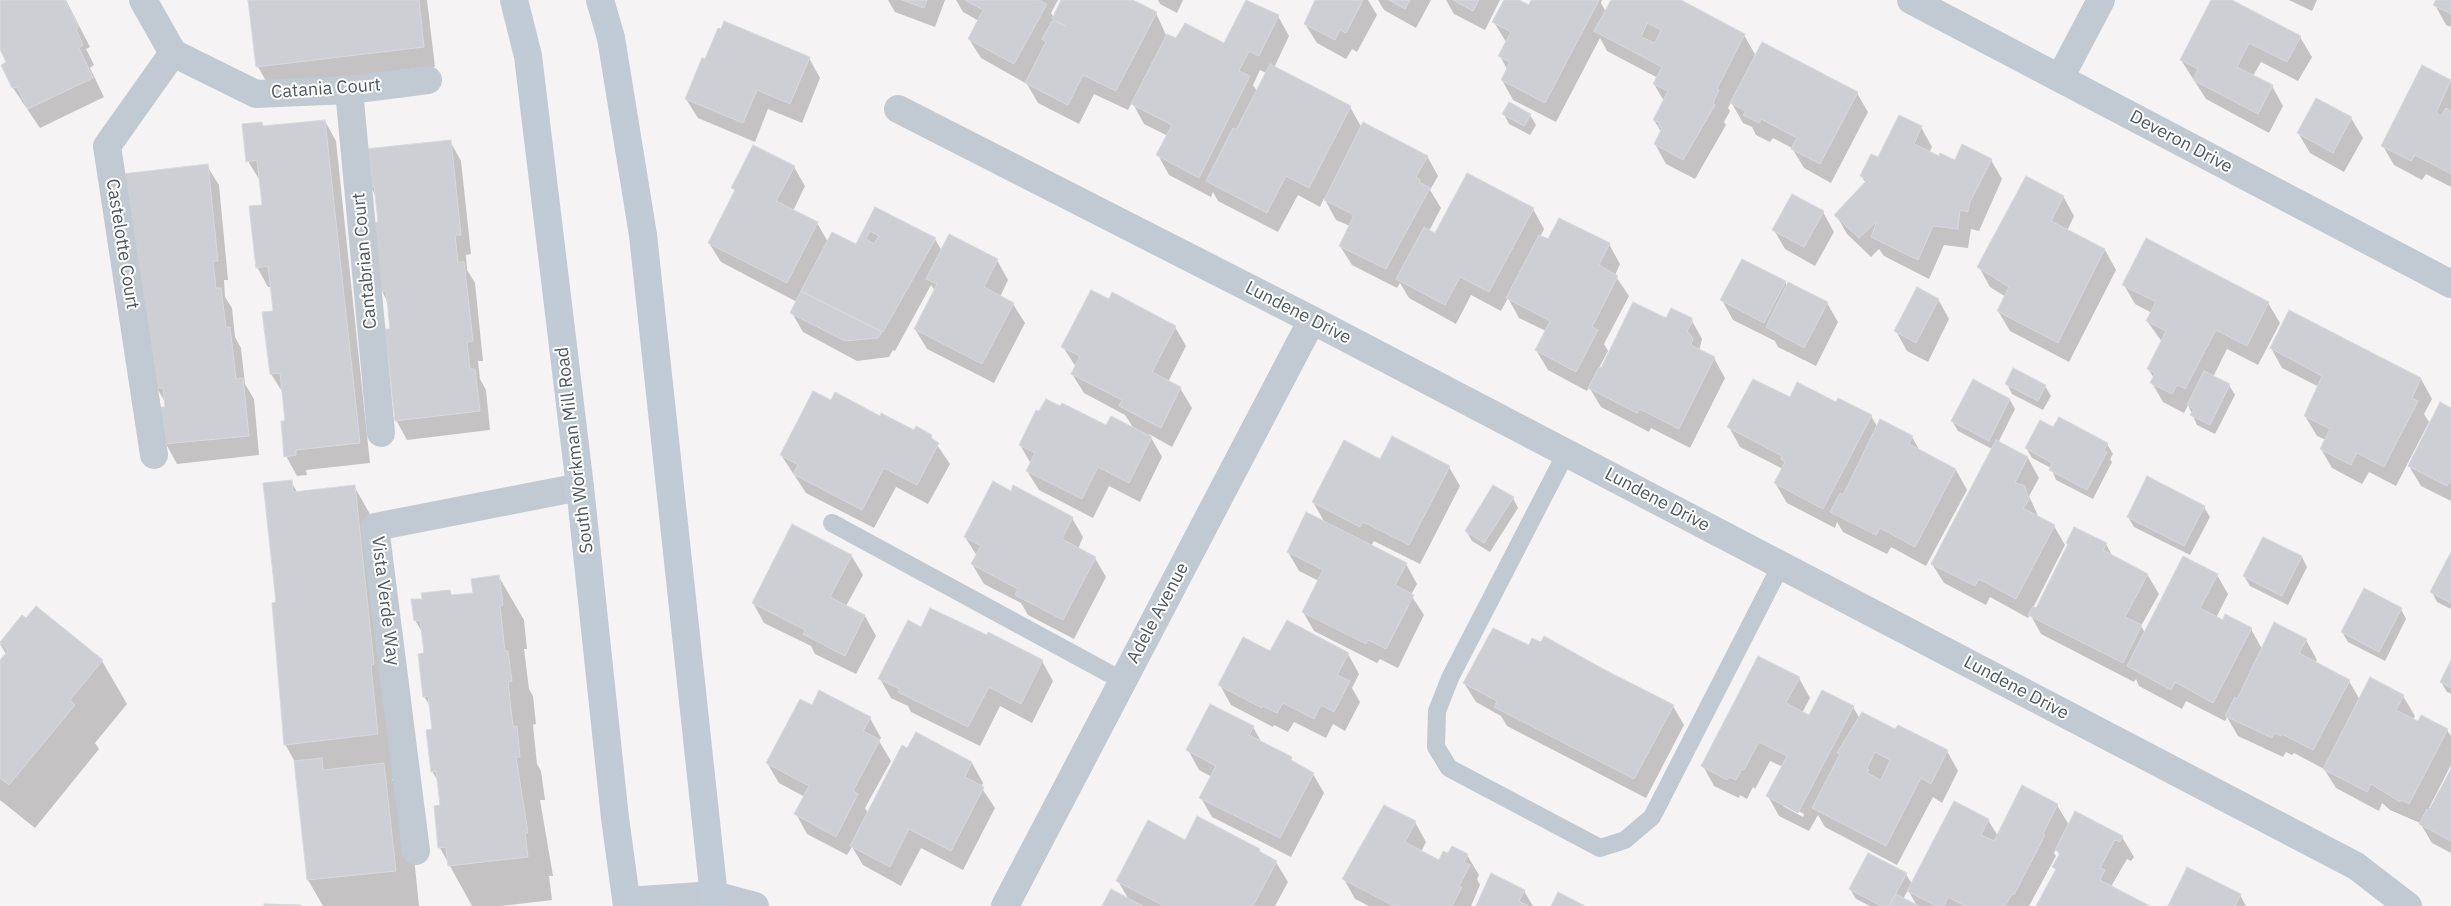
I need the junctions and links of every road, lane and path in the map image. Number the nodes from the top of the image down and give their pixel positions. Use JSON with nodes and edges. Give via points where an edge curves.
{"nodes":[{"id":1,"x":143,"y":0,"type":"edge"},
{"id":2,"x":514,"y":0,"type":"edge"},
{"id":3,"x":600,"y":0,"type":"edge"},
{"id":4,"x":1911,"y":0,"type":"edge"},
{"id":5,"x":2101,"y":0,"type":"edge"},
{"id":6,"x":173,"y":53,"type":"junction"},
{"id":7,"x":2060,"y":78,"type":"junction"},
{"id":8,"x":428,"y":80,"type":"dead end"},
{"id":9,"x":349,"y":90,"type":"junction"},
{"id":10,"x":898,"y":109,"type":"dead end"},
{"id":11,"x":2451,"y":284,"type":"edge"},
{"id":12,"x":1312,"y":320,"type":"junction"},
{"id":13,"x":381,"y":433,"type":"dead end"},
{"id":14,"x":1566,"y":453,"type":"junction"},
{"id":15,"x":154,"y":455,"type":"dead end"},
{"id":16,"x":580,"y":487,"type":"junction"},
{"id":17,"x":832,"y":522,"type":"dead end"},
{"id":18,"x":1782,"y":565,"type":"junction"},
{"id":19,"x":1123,"y":681,"type":"junction"},
{"id":20,"x":416,"y":851,"type":"dead end"},
{"id":21,"x":715,"y":901,"type":"edge"},
{"id":22,"x":627,"y":904,"type":"edge"},
{"id":23,"x":755,"y":906,"type":"edge"},
{"id":24,"x":1005,"y":906,"type":"edge"},
{"id":25,"x":2408,"y":906,"type":"edge"}],
"edges":[{"from":1,"to":6,"type":"street"},
{"from":2,"to":16,"type":"main road","name":"South Workman Mill Road","via":[[528,56]]},
{"from":3,"to":21,"type":"main road","via":[[611,38],[643,235]]},
{"from":4,"to":7,"type":"street","name":"Deveron Drive"},
{"from":5,"to":7,"type":"street"},
{"from":6,"to":9,"type":"street","name":"Catania Court","via":[[256,94]]},
{"from":6,"to":15,"type":"street","name":"Castelotte Court","via":[[107,146]]},
{"from":7,"to":11,"type":"street","name":"Deveron Drive"},
{"from":8,"to":9,"type":"street","name":"Catania Court"},
{"from":9,"to":13,"type":"street","name":"Cantabrian Court"},
{"from":10,"to":12,"type":"street","name":"Lundene Drive"},
{"from":12,"to":14,"type":"street","name":"Lundene Drive"},
{"from":12,"to":19,"type":"street","name":"Adele Avenue"},
{"from":14,"to":18,"type":"street","name":"Lundene Drive"},
{"from":14,"to":18,"type":"lane","via":[[1450,678],[1437,711],[1436,747],[1449,768],[1600,848],[1625,840],[1652,817]]},
{"from":16,"to":20,"type":"street","name":"Vista Verde Way","via":[[376,527]]},
{"from":16,"to":22,"type":"main road","name":"South Workman Mill Road"},
{"from":17,"to":19,"type":"lane"},
{"from":18,"to":25,"type":"street","name":"Lundene Drive","via":[[2356,866]]},
{"from":19,"to":24,"type":"street","name":"Adele Avenue"},
{"from":21,"to":22,"type":"street"},
{"from":21,"to":23,"type":"street"}]}
